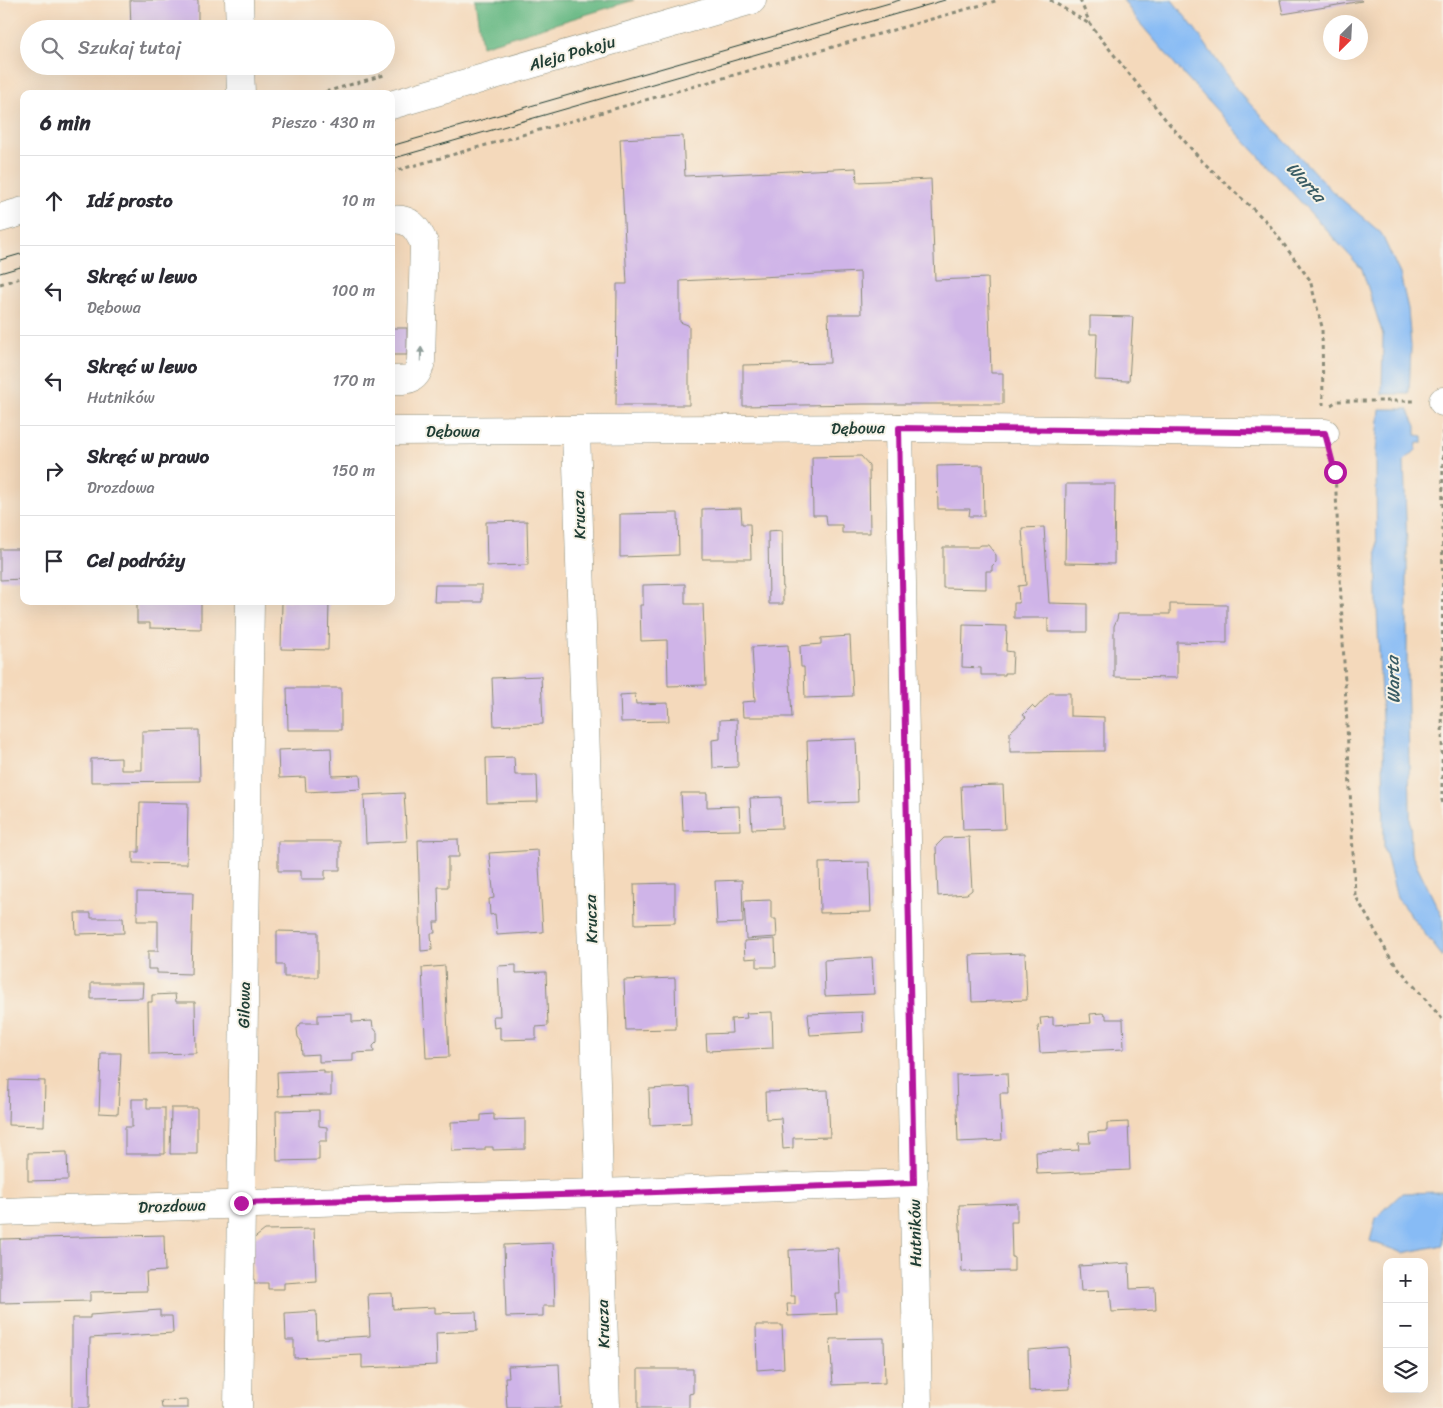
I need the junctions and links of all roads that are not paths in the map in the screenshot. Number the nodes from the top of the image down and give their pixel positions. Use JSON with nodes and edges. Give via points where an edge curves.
{"nodes":[{"id":1,"x":239,"y":0,"type":"edge"},
{"id":2,"x":752,"y":0,"type":"edge"},
{"id":3,"x":240,"y":20,"type":"edge"},
{"id":4,"x":240,"y":75,"type":"edge"},
{"id":5,"x":241,"y":90,"type":"edge"},
{"id":6,"x":395,"y":104,"type":"edge"},
{"id":7,"x":20,"y":212,"type":"edge"},
{"id":8,"x":0,"y":218,"type":"edge"},
{"id":9,"x":395,"y":219,"type":"edge"},
{"id":10,"x":395,"y":380,"type":"edge"},
{"id":11,"x":899,"y":428,"type":"junction"},
{"id":12,"x":395,"y":431,"type":"edge"},
{"id":13,"x":576,"y":431,"type":"junction"},
{"id":14,"x":1325,"y":433,"type":"road end"},
{"id":15,"x":250,"y":605,"type":"edge"},
{"id":16,"x":914,"y":1183,"type":"junction"},
{"id":17,"x":599,"y":1194,"type":"junction"},
{"id":18,"x":241,"y":1203,"type":"junction"},
{"id":19,"x":0,"y":1212,"type":"edge"},
{"id":20,"x":238,"y":1408,"type":"edge"},
{"id":21,"x":606,"y":1408,"type":"edge"},
{"id":22,"x":918,"y":1408,"type":"edge"}],
"edges":[{"from":1,"to":3,"type":"street"},
{"from":2,"to":6,"type":"street","name":"Aleja Pokoju"},
{"from":4,"to":5,"type":"street"},
{"from":7,"to":8,"type":"street"},
{"from":10,"to":9,"type":"street","one_way":true,"via":[[408,380],[415,376],[421,361],[424,242],[411,223]]},
{"from":11,"to":13,"type":"street","name":"Dębowa"},
{"from":11,"to":14,"type":"street","name":"Dębowa"},
{"from":11,"to":16,"type":"street","name":"Hutników"},
{"from":12,"to":13,"type":"street","name":"Dębowa"},
{"from":13,"to":17,"type":"street","name":"Krucza"},
{"from":15,"to":18,"type":"street","name":"Gilowa"},
{"from":16,"to":17,"type":"street","name":"Drozdowa"},
{"from":16,"to":22,"type":"street","name":"Hutników"},
{"from":17,"to":18,"type":"street","name":"Drozdowa"},
{"from":17,"to":21,"type":"street","name":"Krucza"},
{"from":18,"to":19,"type":"street","name":"Drozdowa"},
{"from":18,"to":20,"type":"street","name":"Gilowa"}]}
